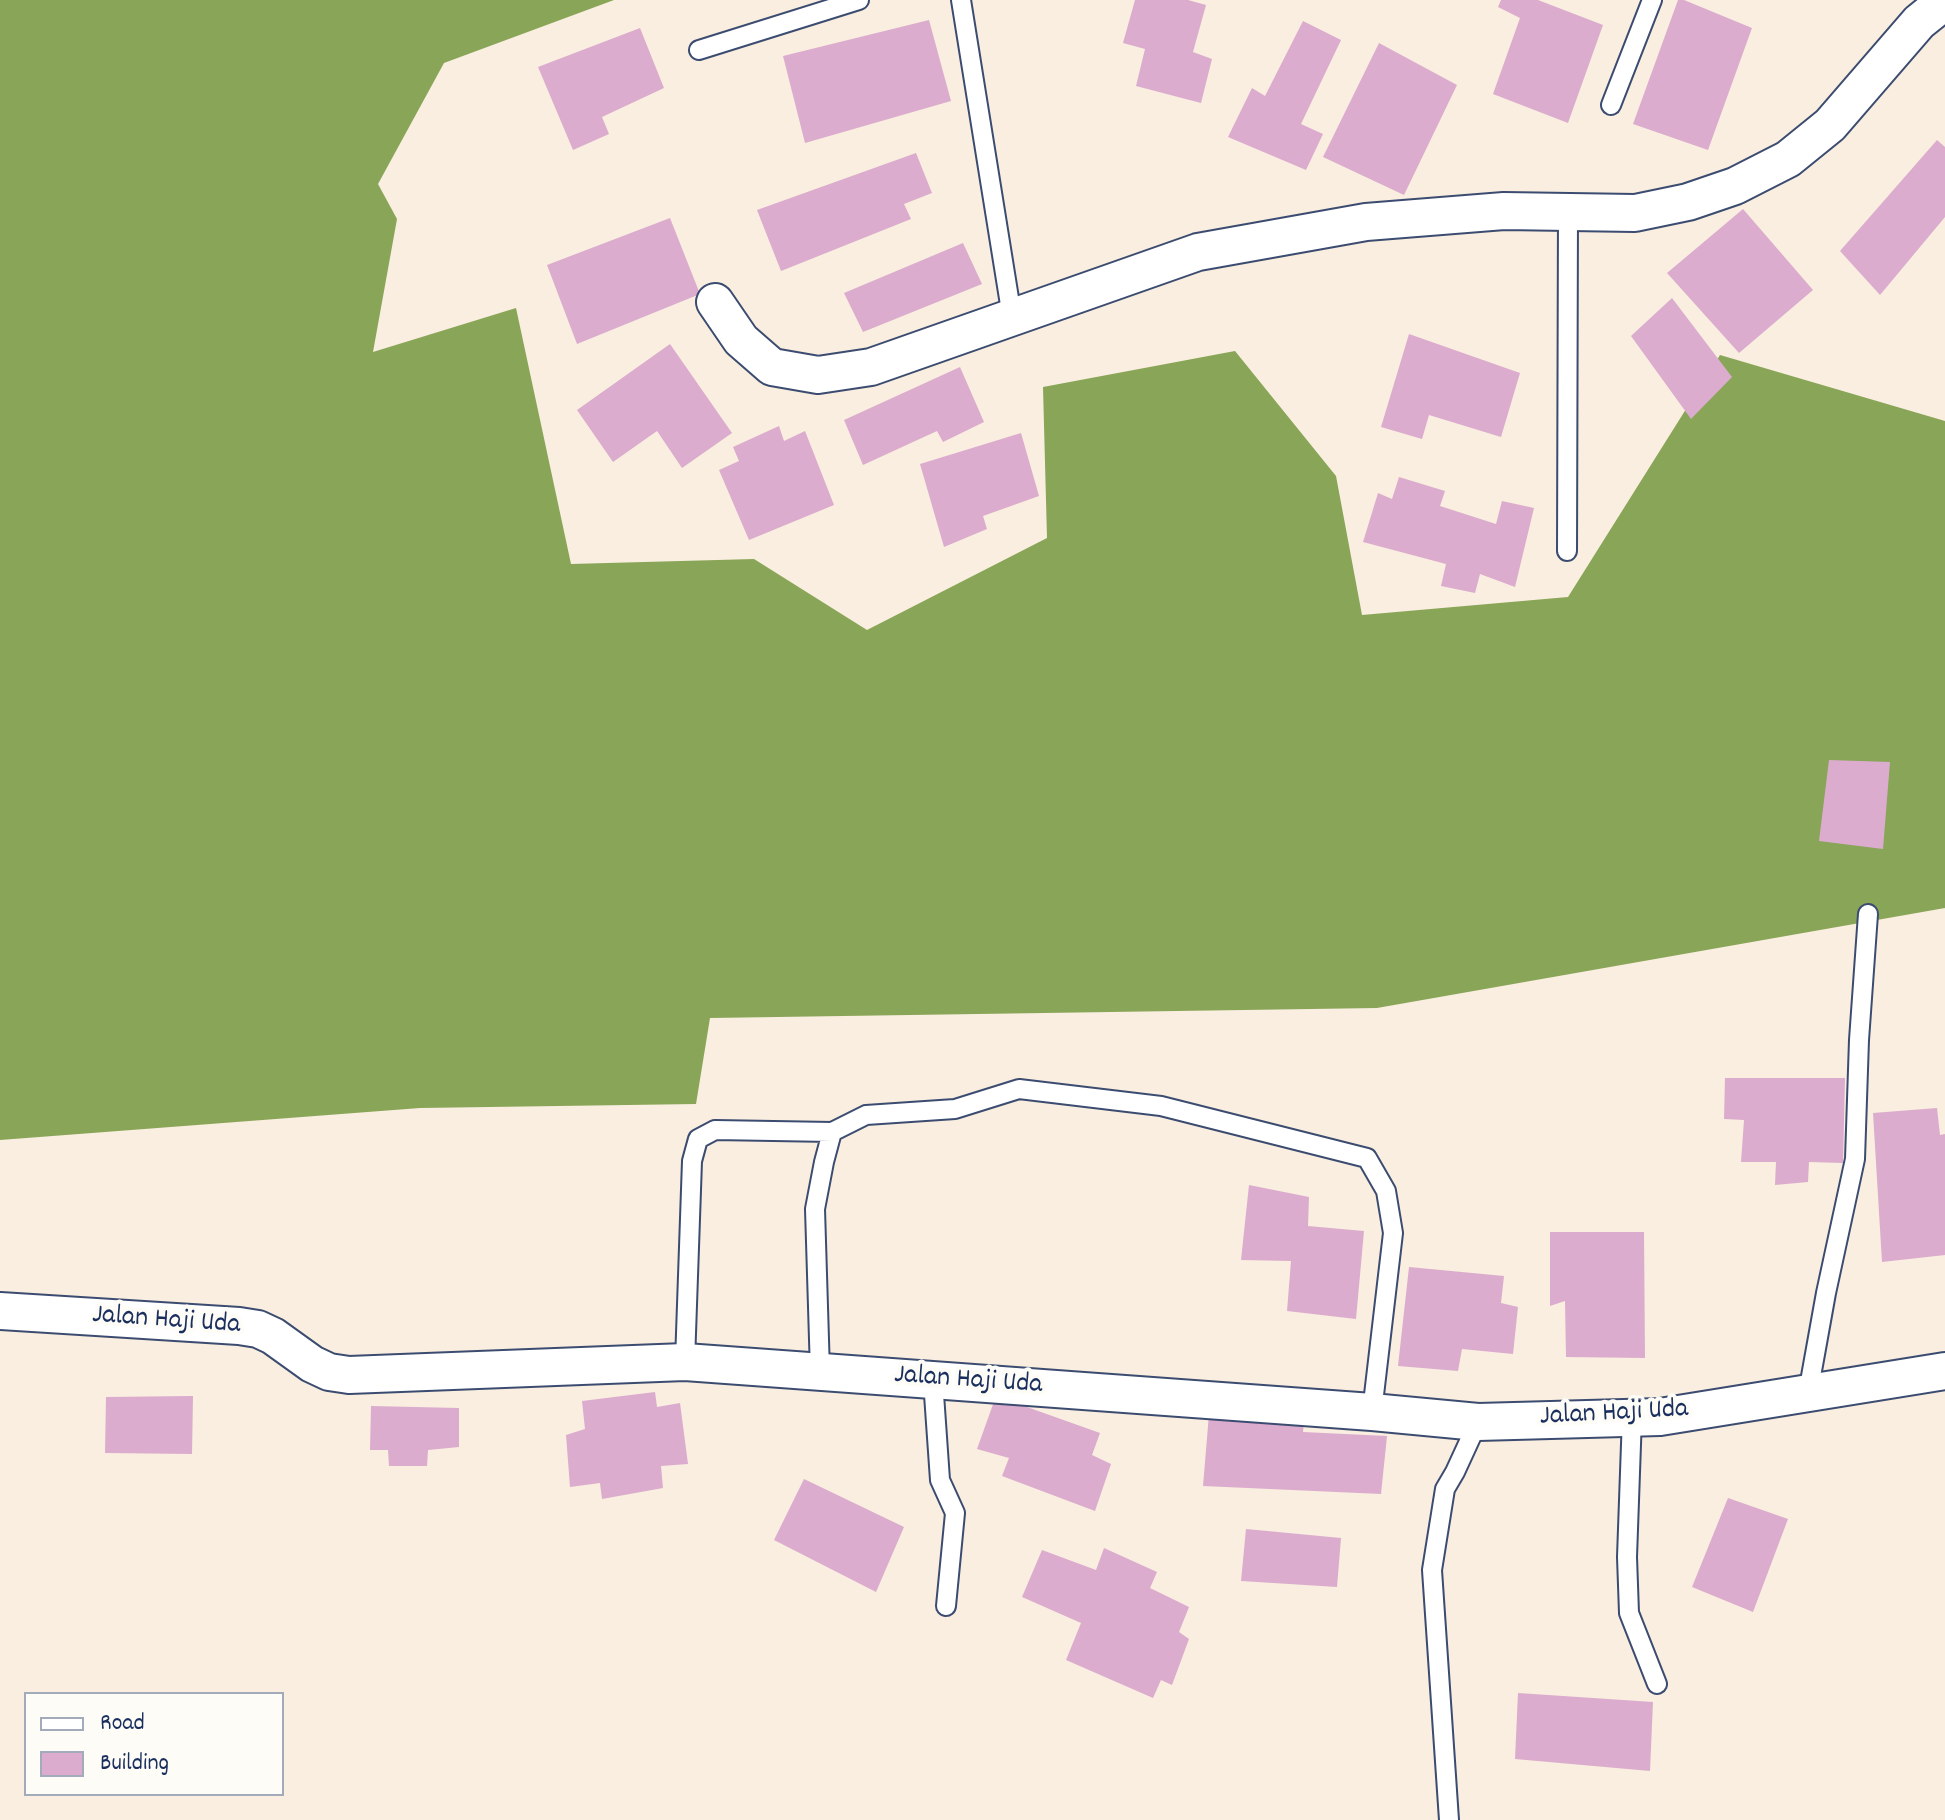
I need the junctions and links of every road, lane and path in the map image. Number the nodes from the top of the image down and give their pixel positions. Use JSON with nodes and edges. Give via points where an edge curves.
{"nodes":[{"id":1,"x":859,"y":0,"type":"edge"},
{"id":2,"x":961,"y":0,"type":"edge"},
{"id":3,"x":1652,"y":0,"type":"edge"},
{"id":4,"x":1945,"y":1,"type":"edge"},
{"id":5,"x":699,"y":50,"type":"dead end"},
{"id":6,"x":1611,"y":105,"type":"dead end"},
{"id":7,"x":1568,"y":212,"type":"junction"},
{"id":8,"x":715,"y":302,"type":"dead end"},
{"id":9,"x":1012,"y":317,"type":"junction"},
{"id":10,"x":1567,"y":551,"type":"dead end"},
{"id":11,"x":1868,"y":914,"type":"dead end"},
{"id":12,"x":832,"y":1132,"type":"junction"},
{"id":13,"x":0,"y":1311,"type":"edge"},
{"id":14,"x":685,"y":1362,"type":"junction"},
{"id":15,"x":1945,"y":1371,"type":"edge"},
{"id":16,"x":820,"y":1372,"type":"junction"},
{"id":17,"x":933,"y":1380,"type":"junction"},
{"id":18,"x":1808,"y":1393,"type":"junction"},
{"id":19,"x":1372,"y":1412,"type":"junction"},
{"id":20,"x":1632,"y":1416,"type":"junction"},
{"id":21,"x":1478,"y":1422,"type":"junction"},
{"id":22,"x":946,"y":1606,"type":"dead end"},
{"id":23,"x":1657,"y":1684,"type":"dead end"},
{"id":24,"x":1449,"y":1820,"type":"edge"}],
"edges":[{"from":1,"to":5,"type":"lane"},
{"from":2,"to":9,"type":"lane"},
{"from":3,"to":6,"type":"lane"},
{"from":4,"to":7,"type":"street","via":[[1919,22],[1830,125],[1788,159],[1688,202],[1635,213]]},
{"from":7,"to":9,"type":"street","via":[[1504,211],[1366,222],[1198,252]]},
{"from":7,"to":10,"type":"lane"},
{"from":8,"to":9,"type":"street","via":[[741,340],[772,367],[818,375],[871,367]]},
{"from":11,"to":18,"type":"lane","via":[[1855,1159]]},
{"from":12,"to":14,"type":"lane","via":[[715,1130],[698,1139],[692,1161]]},
{"from":12,"to":16,"type":"lane","via":[[815,1209]]},
{"from":12,"to":19,"type":"lane","via":[[866,1115],[955,1109],[1019,1089],[1161,1106],[1367,1158],[1386,1191],[1393,1233]]},
{"from":13,"to":14,"type":"street","name":"Jalan Haji Uda","via":[[249,1327],[273,1336],[312,1364],[349,1375]]},
{"from":14,"to":16,"type":"street","name":"Jalan Haji Uda"},
{"from":15,"to":18,"type":"street","name":"Jalan Haji Uda"},
{"from":16,"to":17,"type":"street","name":"Jalan Haji Uda"},
{"from":17,"to":19,"type":"street","name":"Jalan Haji Uda"},
{"from":17,"to":22,"type":"lane","via":[[940,1480],[955,1513]]},
{"from":18,"to":20,"type":"street","name":"Jalan Haji Uda","via":[[1660,1417]]},
{"from":19,"to":21,"type":"street","name":"Jalan Haji Uda"},
{"from":20,"to":21,"type":"street","name":"Jalan Haji Uda"},
{"from":20,"to":23,"type":"lane","via":[[1629,1613]]},
{"from":21,"to":24,"type":"lane","via":[[1445,1489],[1432,1570]]}]}
